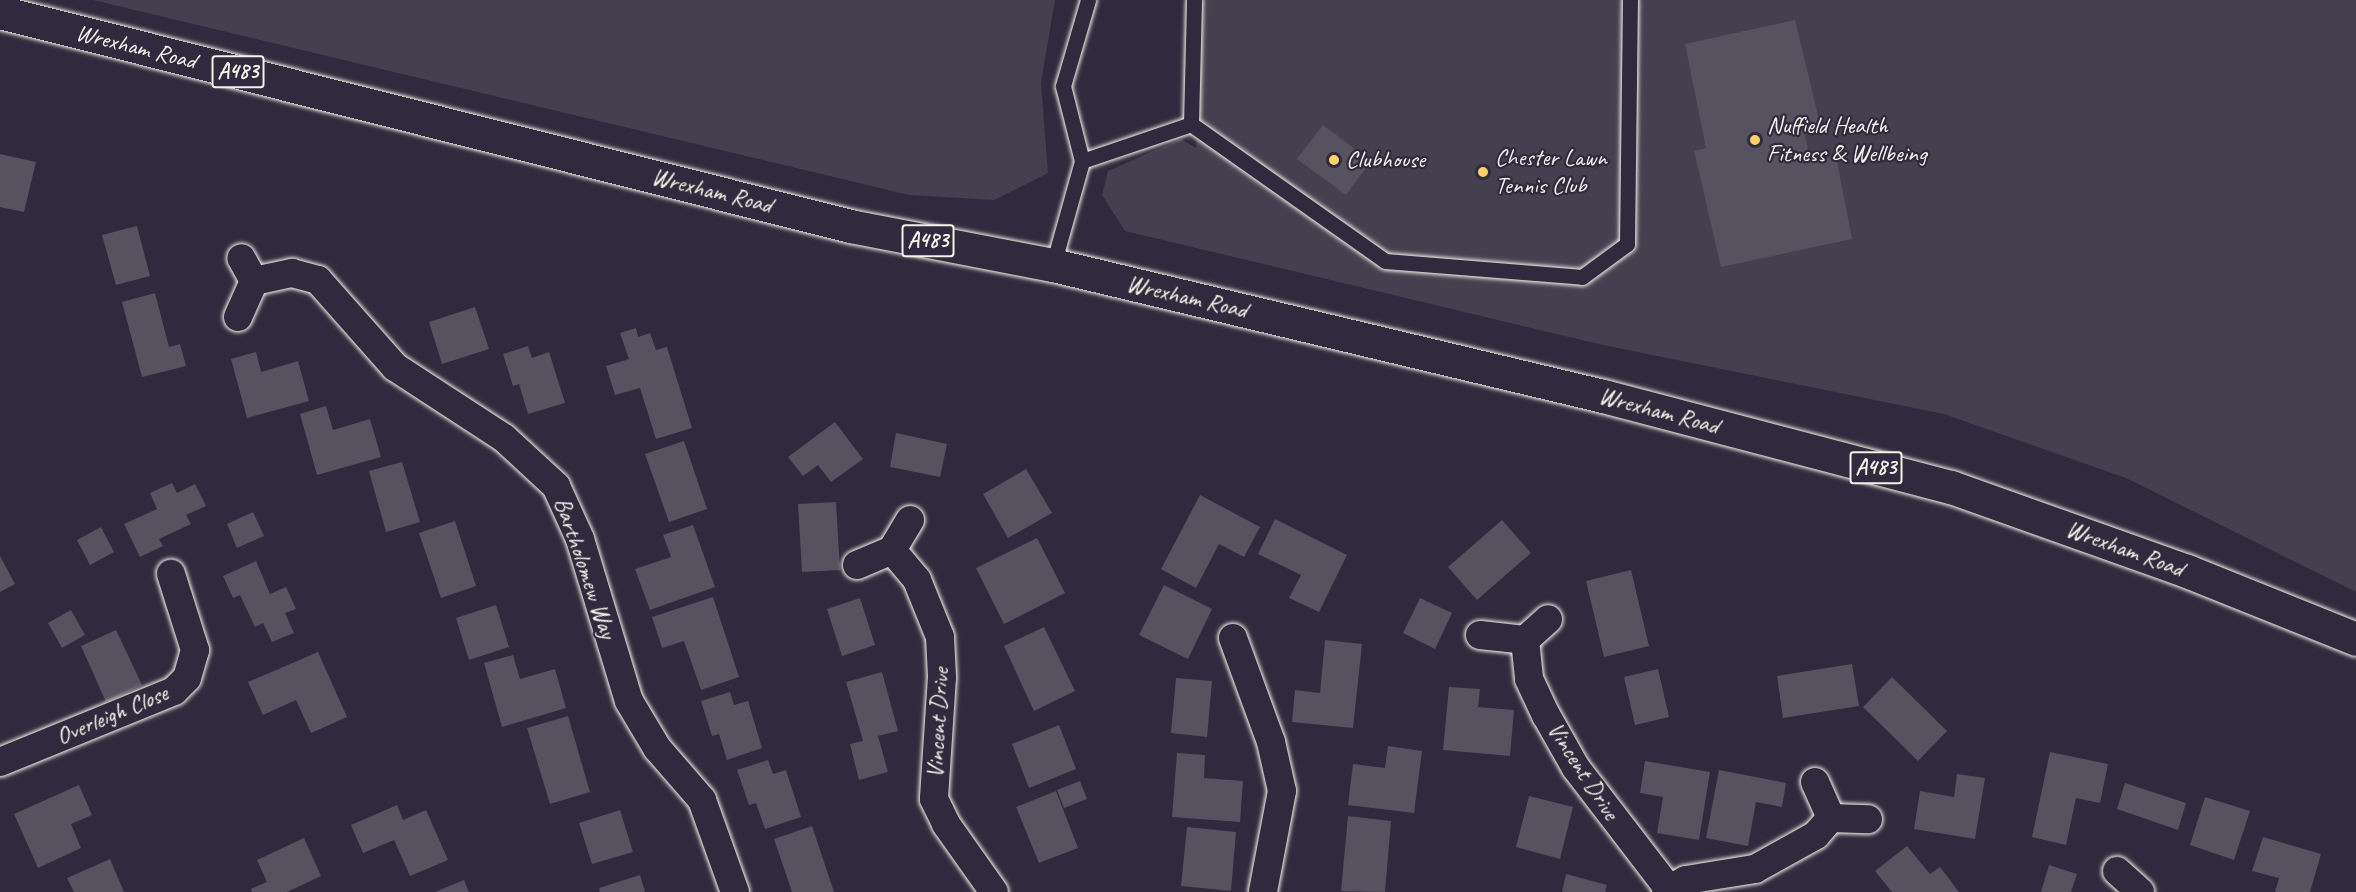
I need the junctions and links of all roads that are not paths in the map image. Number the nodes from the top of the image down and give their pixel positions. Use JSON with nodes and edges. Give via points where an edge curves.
{"nodes":[{"id":1,"x":1088,"y":0,"type":"edge"},
{"id":2,"x":1194,"y":0,"type":"edge"},
{"id":3,"x":1630,"y":0,"type":"edge"},
{"id":4,"x":0,"y":12,"type":"edge"},
{"id":5,"x":1191,"y":124,"type":"junction"},
{"id":6,"x":1082,"y":162,"type":"junction"},
{"id":7,"x":1053,"y":265,"type":"junction"},
{"id":8,"x":238,"y":317,"type":"dead end"},
{"id":9,"x":910,"y":520,"type":"dead end"},
{"id":10,"x":892,"y":550,"type":"junction"},
{"id":11,"x":857,"y":566,"type":"dead end"},
{"id":12,"x":171,"y":574,"type":"dead end"},
{"id":13,"x":1548,"y":619,"type":"dead end"},
{"id":14,"x":1480,"y":635,"type":"dead end"},
{"id":15,"x":1233,"y":638,"type":"dead end"},
{"id":16,"x":2356,"y":639,"type":"edge"},
{"id":17,"x":1525,"y":640,"type":"junction"},
{"id":18,"x":0,"y":762,"type":"edge"},
{"id":19,"x":1815,"y":782,"type":"dead end"},
{"id":20,"x":1831,"y":818,"type":"junction"},
{"id":21,"x":1868,"y":819,"type":"dead end"},
{"id":22,"x":2117,"y":871,"type":"dead end"},
{"id":23,"x":1668,"y":890,"type":"edge"},
{"id":24,"x":735,"y":892,"type":"edge"},
{"id":25,"x":994,"y":892,"type":"edge"},
{"id":26,"x":1263,"y":892,"type":"edge"},
{"id":27,"x":2140,"y":892,"type":"edge"}],
"edges":[{"from":1,"to":6,"type":"lane","via":[[1063,86]]},
{"from":2,"to":5,"type":"lane"},
{"from":3,"to":5,"type":"lane","via":[[1627,244],[1582,277],[1385,261]]},
{"from":4,"to":7,"type":"highway","name":"Wrexham Road","number":"A483","via":[[850,226]]},
{"from":5,"to":6,"type":"lane"},
{"from":6,"to":7,"type":"lane"},
{"from":7,"to":16,"type":"highway","name":"Wrexham Road","number":"A483","via":[[1603,396],[1951,487],[2187,571]]},
{"from":8,"to":24,"type":"street","name":"Bartholomew Way","via":[[248,270],[292,273],[318,280],[394,367],[504,438],[556,486],[580,539],[629,701],[657,748],[702,800]]},
{"from":9,"to":10,"type":"street"},
{"from":10,"to":11,"type":"street"},
{"from":10,"to":25,"type":"street","name":"Vincent Drive","via":[[917,580],[940,637],[942,677],[934,800],[946,824]]},
{"from":12,"to":18,"type":"street","name":"Overleigh Close","via":[[195,650],[187,678],[174,691]]},
{"from":13,"to":17,"type":"street"},
{"from":14,"to":17,"type":"street"},
{"from":15,"to":26,"type":"street","via":[[1271,742],[1282,791]]},
{"from":17,"to":23,"type":"street","name":"Vincent Drive","via":[[1529,679],[1576,768]]},
{"from":19,"to":20,"type":"street"},
{"from":20,"to":21,"type":"street"},
{"from":20,"to":23,"type":"street","name":"Vincent Drive","via":[[1816,835],[1755,869],[1686,880]]},
{"from":22,"to":27,"type":"street"}]}
